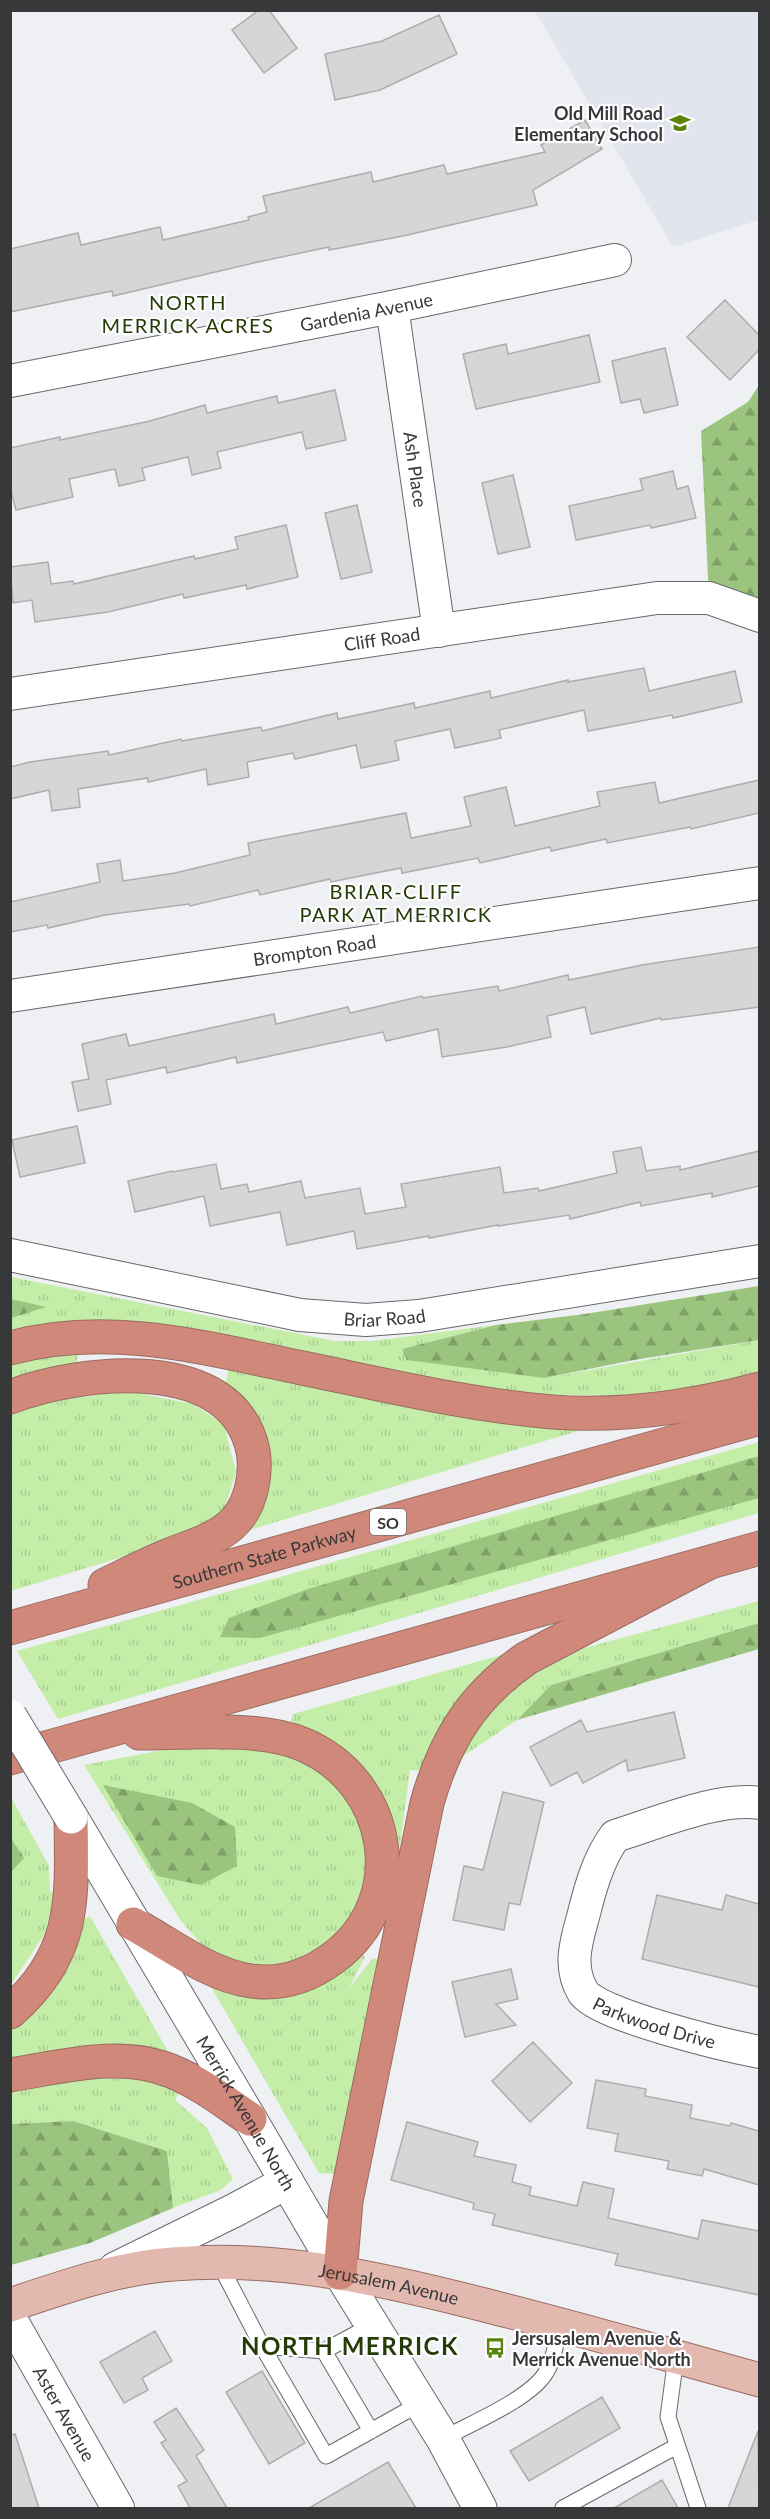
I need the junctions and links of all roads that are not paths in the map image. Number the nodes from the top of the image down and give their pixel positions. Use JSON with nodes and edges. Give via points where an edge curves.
{"nodes":[{"id":1,"x":615,"y":260,"type":"dead end"},
{"id":2,"x":392,"y":307,"type":"junction"},
{"id":3,"x":10,"y":381,"type":"edge"},
{"id":4,"x":757,"y":614,"type":"edge"},
{"id":5,"x":440,"y":631,"type":"junction"},
{"id":6,"x":10,"y":694,"type":"edge"},
{"id":7,"x":759,"y":883,"type":"edge"},
{"id":8,"x":10,"y":996,"type":"edge"},
{"id":9,"x":10,"y":1255,"type":"edge"},
{"id":10,"x":759,"y":1261,"type":"edge"},
{"id":11,"x":10,"y":1348,"type":"edge"},
{"id":12,"x":759,"y":1389,"type":"edge"},
{"id":13,"x":10,"y":1397,"type":"edge"},
{"id":14,"x":759,"y":1418,"type":"edge"},
{"id":15,"x":759,"y":1548,"type":"edge"},
{"id":16,"x":708,"y":1563,"type":"junction"},
{"id":17,"x":13,"y":1627,"type":"edge"},
{"id":18,"x":10,"y":1716,"type":"edge"},
{"id":19,"x":93,"y":1734,"type":"junction"},
{"id":20,"x":10,"y":1758,"type":"edge"},
{"id":21,"x":759,"y":1803,"type":"edge"},
{"id":22,"x":71,"y":1817,"type":"junction"},
{"id":23,"x":133,"y":1924,"type":"junction"},
{"id":24,"x":10,"y":2012,"type":"edge"},
{"id":25,"x":759,"y":2052,"type":"edge"},
{"id":26,"x":10,"y":2075,"type":"edge"},
{"id":27,"x":250,"y":2119,"type":"junction"},
{"id":28,"x":287,"y":2182,"type":"junction"},
{"id":29,"x":219,"y":2263,"type":"junction"},
{"id":30,"x":340,"y":2273,"type":"junction"},
{"id":31,"x":103,"y":2275,"type":"junction"},
{"id":32,"x":10,"y":2305,"type":"edge"},
{"id":33,"x":10,"y":2319,"type":"edge"},
{"id":34,"x":560,"y":2324,"type":"junction"},
{"id":35,"x":372,"y":2325,"type":"junction"},
{"id":36,"x":262,"y":2346,"type":"junction"},
{"id":37,"x":324,"y":2351,"type":"junction"},
{"id":38,"x":676,"y":2357,"type":"junction"},
{"id":39,"x":759,"y":2380,"type":"edge"},
{"id":40,"x":421,"y":2403,"type":"junction"},
{"id":41,"x":371,"y":2431,"type":"junction"},
{"id":42,"x":442,"y":2439,"type":"junction"},
{"id":43,"x":677,"y":2446,"type":"junction"},
{"id":44,"x":118,"y":2508,"type":"edge"},
{"id":45,"x":480,"y":2508,"type":"edge"},
{"id":46,"x":563,"y":2508,"type":"edge"},
{"id":47,"x":698,"y":2508,"type":"edge"}],
"edges":[{"from":1,"to":2,"type":"street","name":"Gardenia Avenue"},
{"from":2,"to":3,"type":"street","name":"Gardenia Avenue"},
{"from":2,"to":5,"type":"street","name":"Ash Place"},
{"from":4,"to":5,"type":"street","name":"Cliff Road","via":[[709,597],[657,598]]},
{"from":5,"to":6,"type":"street","name":"Cliff Road"},
{"from":7,"to":8,"type":"street","name":"Brompton Road"},
{"from":9,"to":10,"type":"street","name":"Briar Road","via":[[300,1315],[366,1320],[419,1316]]},
{"from":11,"to":12,"type":"highway","via":[[65,1337],[142,1337],[479,1404],[554,1412],[658,1409]]},
{"from":13,"to":17,"type":"highway","via":[[81,1380],[148,1377],[186,1383],[213,1395],[235,1414],[249,1437],[254,1461],[248,1499],[229,1526],[202,1543]]},
{"from":14,"to":17,"type":"highway","name":"Southern State Parkway","number":"SO"},
{"from":15,"to":16,"type":"highway"},
{"from":16,"to":19,"type":"highway"},
{"from":16,"to":30,"type":"highway","via":[[579,1629],[508,1671],[478,1700],[450,1740],[427,1803],[346,2201]]},
{"from":18,"to":22,"type":"main road","name":"Merrick Avenue North","bridge":true},
{"from":19,"to":20,"type":"highway"},
{"from":19,"to":23,"type":"highway","via":[[246,1734],[303,1744],[347,1775],[367,1801],[379,1832],[382,1867],[371,1914],[349,1945],[304,1975],[270,1982],[236,1978]]},
{"from":21,"to":25,"type":"street","name":"Parkwood Drive","via":[[718,1804],[615,1836],[606,1848],[589,1893],[574,1950],[575,1973],[584,1994],[616,2013]]},
{"from":22,"to":23,"type":"main road","name":"Merrick Avenue North"},
{"from":22,"to":24,"type":"highway","via":[[70,1902],[62,1942],[42,1980]]},
{"from":23,"to":27,"type":"main road","name":"Merrick Avenue North"},
{"from":26,"to":27,"type":"highway","via":[[99,2061],[153,2066],[171,2070]]},
{"from":27,"to":28,"type":"main road","name":"Merrick Avenue North"},
{"from":28,"to":30,"type":"main road","name":"Merrick Avenue North"},
{"from":28,"to":31,"type":"main road"},
{"from":29,"to":30,"type":"main road","name":"Jerusalem Avenue"},
{"from":29,"to":31,"type":"main road","name":"Jerusalem Avenue","via":[[164,2265]]},
{"from":29,"to":36,"type":"lane"},
{"from":30,"to":34,"type":"main road","name":"Jerusalem Avenue","via":[[401,2283]]},
{"from":30,"to":35,"type":"main road","name":"Merrick Avenue North"},
{"from":31,"to":32,"type":"main road","name":"Jerusalem Avenue"},
{"from":33,"to":44,"type":"street","name":"Aster Avenue"},
{"from":34,"to":38,"type":"main road","name":"Jerusalem Avenue"},
{"from":34,"to":42,"type":"lane","via":[[552,2361],[544,2375],[520,2398]]},
{"from":35,"to":37,"type":"lane"},
{"from":35,"to":40,"type":"main road","name":"Merrick Avenue North"},
{"from":36,"to":37,"type":"lane"},
{"from":36,"to":41,"type":"lane","via":[[326,2456]]},
{"from":37,"to":41,"type":"lane"},
{"from":38,"to":39,"type":"main road","name":"Jerusalem Avenue"},
{"from":38,"to":43,"type":"lane","via":[[668,2416]]},
{"from":40,"to":41,"type":"lane"},
{"from":40,"to":42,"type":"main road","name":"Merrick Avenue North"},
{"from":42,"to":45,"type":"main road","name":"Merrick Avenue North"},
{"from":43,"to":46,"type":"lane"},
{"from":43,"to":47,"type":"lane"}]}
